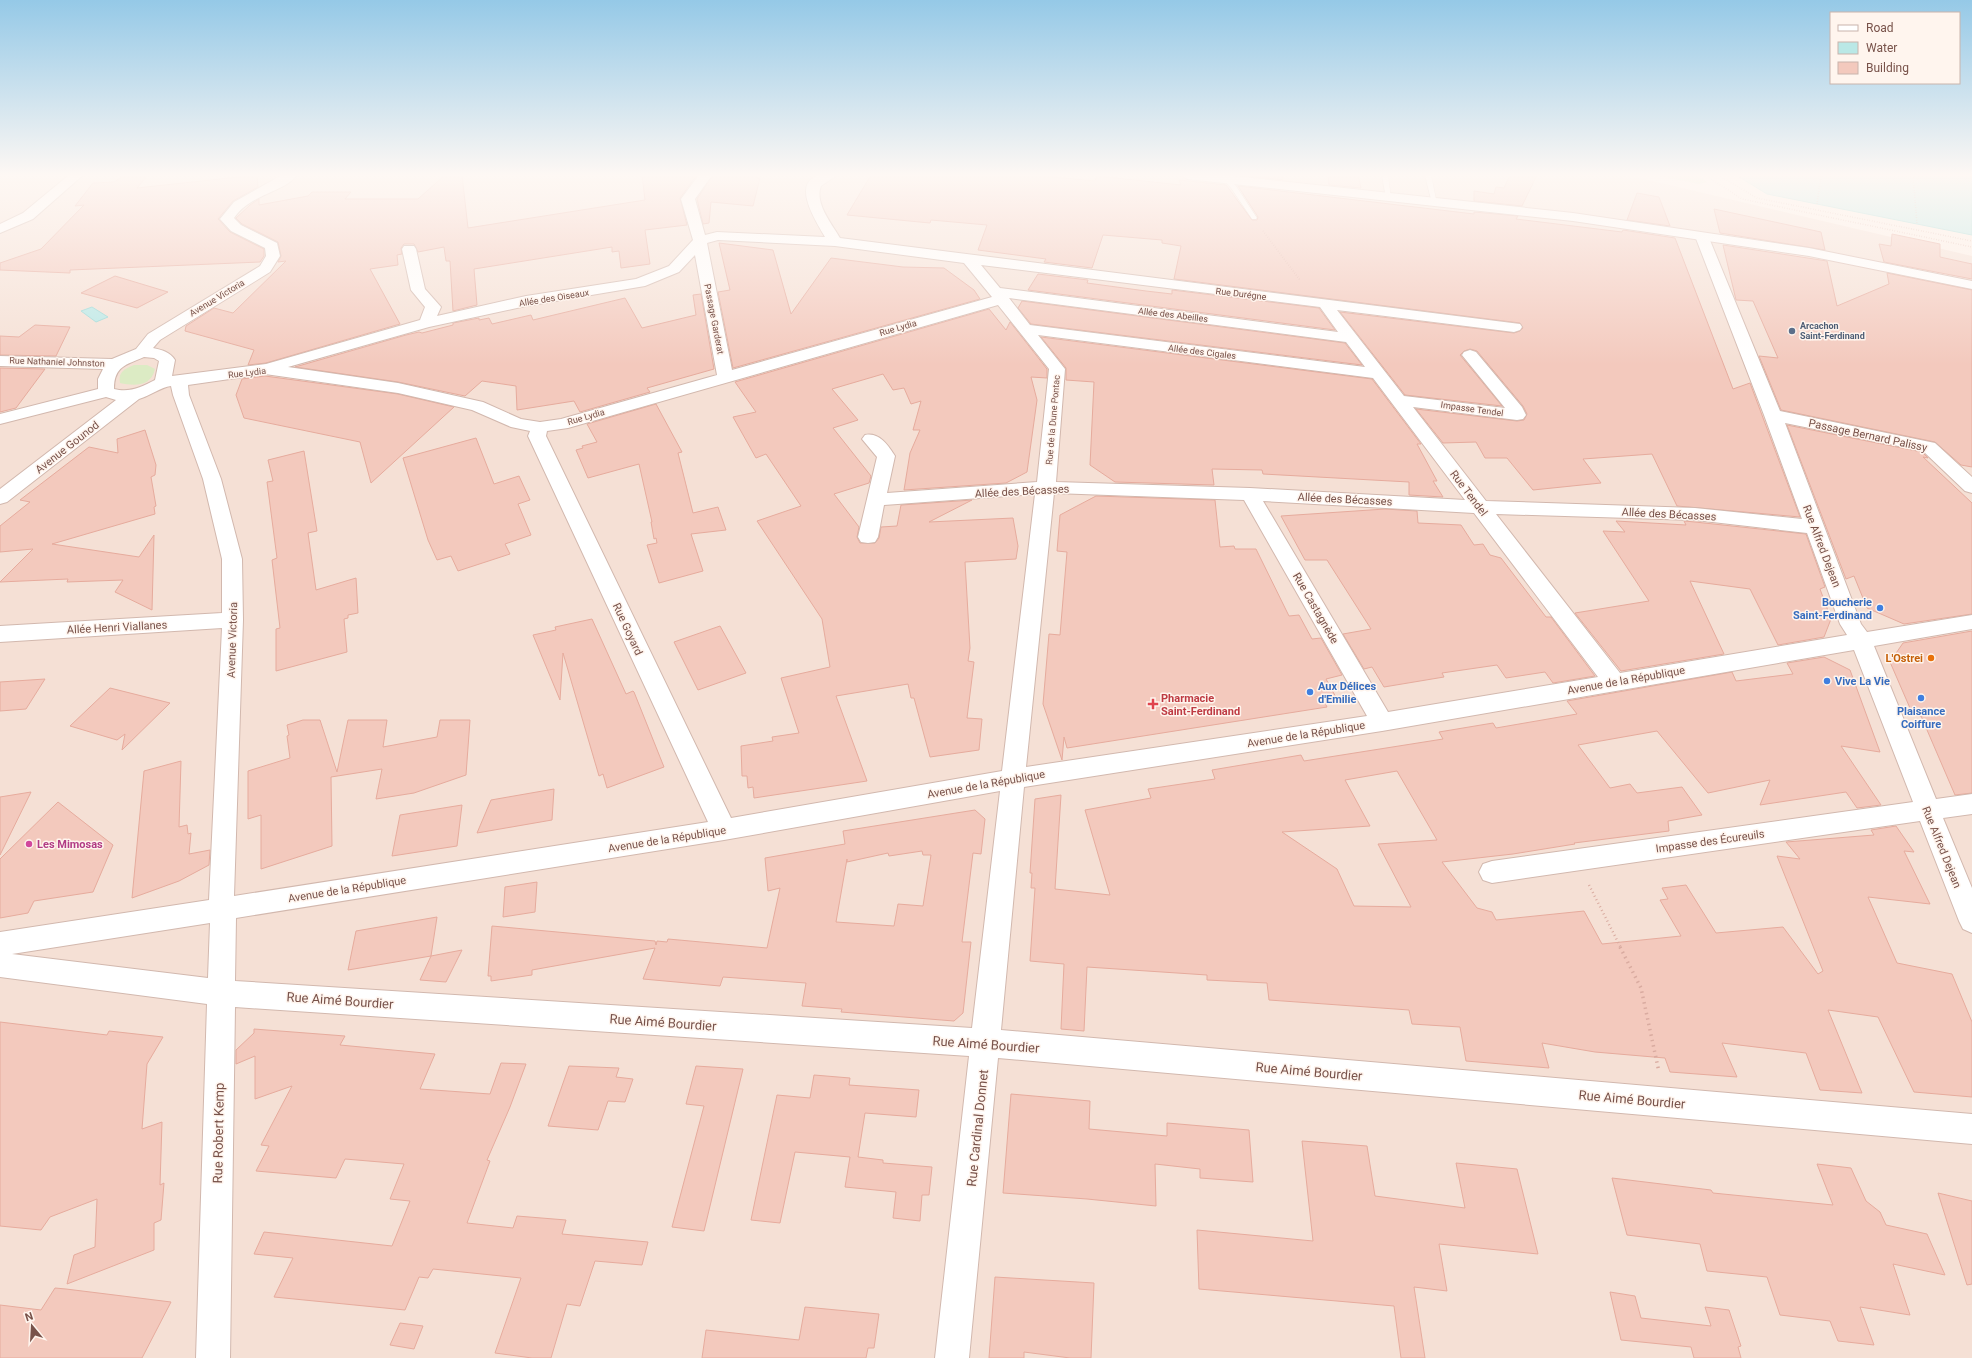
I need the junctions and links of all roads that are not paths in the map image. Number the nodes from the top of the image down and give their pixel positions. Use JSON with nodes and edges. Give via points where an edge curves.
{"nodes":[{"id":1,"x":257,"y":238,"type":"edge"},
{"id":2,"x":709,"y":238,"type":"edge"},
{"id":3,"x":764,"y":238,"type":"edge"},
{"id":4,"x":833,"y":238,"type":"edge"},
{"id":5,"x":1703,"y":238,"type":"edge"},
{"id":6,"x":1718,"y":238,"type":"edge"},
{"id":7,"x":700,"y":241,"type":"junction"},
{"id":8,"x":835,"y":242,"type":"junction"},
{"id":9,"x":409,"y":249,"type":"dead end"},
{"id":10,"x":969,"y":259,"type":"junction"},
{"id":11,"x":1972,"y":285,"type":"edge"},
{"id":12,"x":999,"y":296,"type":"junction"},
{"id":13,"x":1324,"y":304,"type":"junction"},
{"id":14,"x":426,"y":323,"type":"junction"},
{"id":15,"x":1514,"y":327,"type":"dead end"},
{"id":16,"x":1025,"y":329,"type":"junction"},
{"id":17,"x":1350,"y":338,"type":"junction"},
{"id":18,"x":142,"y":352,"type":"junction"},
{"id":19,"x":1470,"y":355,"type":"dead end"},
{"id":20,"x":0,"y":361,"type":"edge"},
{"id":21,"x":114,"y":364,"type":"junction"},
{"id":22,"x":265,"y":369,"type":"junction"},
{"id":23,"x":1378,"y":374,"type":"junction"},
{"id":24,"x":725,"y":376,"type":"junction"},
{"id":25,"x":171,"y":381,"type":"junction"},
{"id":26,"x":106,"y":392,"type":"junction"},
{"id":27,"x":132,"y":395,"type":"junction"},
{"id":28,"x":1398,"y":400,"type":"junction"},
{"id":29,"x":1773,"y":415,"type":"junction"},
{"id":30,"x":0,"y":419,"type":"edge"},
{"id":31,"x":540,"y":427,"type":"junction"},
{"id":32,"x":871,"y":438,"type":"dead end"},
{"id":33,"x":1045,"y":487,"type":"junction"},
{"id":34,"x":1972,"y":487,"type":"edge"},
{"id":35,"x":1250,"y":494,"type":"junction"},
{"id":36,"x":0,"y":498,"type":"edge"},
{"id":37,"x":876,"y":500,"type":"junction"},
{"id":38,"x":1479,"y":507,"type":"junction"},
{"id":39,"x":1814,"y":526,"type":"junction"},
{"id":40,"x":868,"y":537,"type":"dead end"},
{"id":41,"x":233,"y":620,"type":"junction"},
{"id":42,"x":1972,"y":622,"type":"edge"},
{"id":43,"x":0,"y":634,"type":"edge"},
{"id":44,"x":1861,"y":641,"type":"junction"},
{"id":45,"x":1614,"y":682,"type":"junction"},
{"id":46,"x":1382,"y":722,"type":"junction"},
{"id":47,"x":1013,"y":779,"type":"junction"},
{"id":48,"x":1972,"y":804,"type":"edge"},
{"id":49,"x":1927,"y":810,"type":"junction"},
{"id":50,"x":724,"y":830,"type":"junction"},
{"id":51,"x":1492,"y":872,"type":"dead end"},
{"id":52,"x":222,"y":908,"type":"junction"},
{"id":53,"x":1972,"y":921,"type":"edge"},
{"id":54,"x":0,"y":944,"type":"edge"},
{"id":55,"x":0,"y":965,"type":"edge"},
{"id":56,"x":221,"y":992,"type":"junction"},
{"id":57,"x":986,"y":1043,"type":"junction"},
{"id":58,"x":1972,"y":1129,"type":"edge"},
{"id":59,"x":212,"y":1358,"type":"edge"},
{"id":60,"x":952,"y":1358,"type":"edge"}],
"edges":[{"from":1,"to":18,"type":"street","name":"Avenue Victoria","via":[[272,246],[273,256],[265,269],[163,330]]},
{"from":2,"to":7,"type":"street"},
{"from":3,"to":8,"type":"street"},
{"from":4,"to":8,"type":"street"},
{"from":5,"to":29,"type":"street","name":"Rue Alfred Dejean"},
{"from":6,"to":11,"type":"street","via":[[1809,252]]},
{"from":7,"to":14,"type":"street","name":"Allée des Oiseaux","via":[[674,269],[640,283],[526,301]]},
{"from":7,"to":24,"type":"street","name":"Passage Garderat"},
{"from":8,"to":10,"type":"street"},
{"from":9,"to":14,"type":"street","via":[[418,290],[433,307]]},
{"from":10,"to":12,"type":"street","name":"Rue de la Dune Pontac"},
{"from":10,"to":13,"type":"street","name":"Rue Durégne"},
{"from":12,"to":16,"type":"street","name":"Rue de la Dune Pontac"},
{"from":12,"to":17,"type":"street","name":"Allée des Abeilles"},
{"from":12,"to":24,"type":"street","name":"Rue Lydia"},
{"from":13,"to":15,"type":"street","name":"Rue Durégne"},
{"from":13,"to":17,"type":"street","name":"Rue Tendel"},
{"from":14,"to":22,"type":"street","name":"Allée des Oiseaux"},
{"from":16,"to":23,"type":"street","name":"Allée des Cigales"},
{"from":16,"to":33,"type":"street","name":"Rue de la Dune Pontac","via":[[1057,369],[1049,468]]},
{"from":17,"to":23,"type":"street","name":"Rue Tendel"},
{"from":18,"to":21,"type":"street"},
{"from":18,"to":25,"type":"street","via":[[159,354],[167,360]]},
{"from":19,"to":28,"type":"street","name":"Impasse Tendel","via":[[1517,415]]},
{"from":20,"to":21,"type":"street","name":"Rue Nathaniel Johnston"},
{"from":21,"to":26,"type":"street","via":[[106,380]]},
{"from":22,"to":25,"type":"street","name":"Rue Lydia"},
{"from":22,"to":31,"type":"street","name":"Rue Lydia","via":[[398,388],[477,406],[517,423]]},
{"from":23,"to":28,"type":"street","name":"Rue Tendel"},
{"from":24,"to":31,"type":"street","name":"Rue Lydia","via":[[562,424]]},
{"from":25,"to":27,"type":"street"},
{"from":25,"to":41,"type":"street","name":"Avenue Victoria","via":[[181,395],[212,479],[232,559]]},
{"from":26,"to":27,"type":"street","via":[[122,396]]},
{"from":26,"to":30,"type":"street"},
{"from":27,"to":36,"type":"street","name":"Avenue Gounod"},
{"from":28,"to":38,"type":"street","name":"Rue Tendel"},
{"from":29,"to":34,"type":"street","name":"Passage Bernard Palissy","via":[[1930,447]]},
{"from":29,"to":39,"type":"street","name":"Rue Alfred Dejean"},
{"from":31,"to":50,"type":"street","name":"Rue Goyard","via":[[537,436]]},
{"from":32,"to":37,"type":"street","via":[[886,456]]},
{"from":33,"to":35,"type":"street","name":"Allée des Bécasses"},
{"from":33,"to":37,"type":"street","name":"Allée des Bécasses"},
{"from":33,"to":47,"type":"street","name":"Rue de la Dune Pontac"},
{"from":35,"to":38,"type":"street","name":"Allée des Bécasses"},
{"from":35,"to":46,"type":"street","name":"Rue Castagnède"},
{"from":37,"to":40,"type":"street"},
{"from":38,"to":39,"type":"street","name":"Allée des Bécasses","via":[[1695,514]]},
{"from":38,"to":45,"type":"street","name":"Rue Tendel"},
{"from":39,"to":44,"type":"street","name":"Rue Alfred Dejean","via":[[1851,624]]},
{"from":41,"to":43,"type":"street","name":"Allée Henri Viallanes"},
{"from":41,"to":52,"type":"street","name":"Avenue Victoria"},
{"from":42,"to":44,"type":"street","name":"Avenue de la République"},
{"from":44,"to":45,"type":"street","name":"Avenue de la République"},
{"from":44,"to":49,"type":"street","name":"Rue Alfred Dejean"},
{"from":45,"to":46,"type":"street","name":"Avenue de la République"},
{"from":46,"to":47,"type":"street","name":"Avenue de la République"},
{"from":47,"to":50,"type":"street","name":"Avenue de la République"},
{"from":47,"to":57,"type":"street","name":"Rue Cardinal Donnet"},
{"from":48,"to":49,"type":"street","name":"Impasse des Écureuils"},
{"from":49,"to":51,"type":"street","name":"Impasse des Écureuils"},
{"from":49,"to":53,"type":"street","name":"Rue Alfred Dejean"},
{"from":50,"to":52,"type":"street","name":"Avenue de la République"},
{"from":52,"to":54,"type":"street","name":"Avenue de la République"},
{"from":52,"to":56,"type":"street","name":"Rue Robert Kemp"},
{"from":55,"to":56,"type":"street","name":"Rue Aimé Bourdier"},
{"from":56,"to":57,"type":"street","name":"Rue Aimé Bourdier"},
{"from":56,"to":59,"type":"street","name":"Rue Robert Kemp"},
{"from":57,"to":58,"type":"street","name":"Rue Aimé Bourdier"},
{"from":57,"to":60,"type":"street","name":"Rue Cardinal Donnet"}]}
